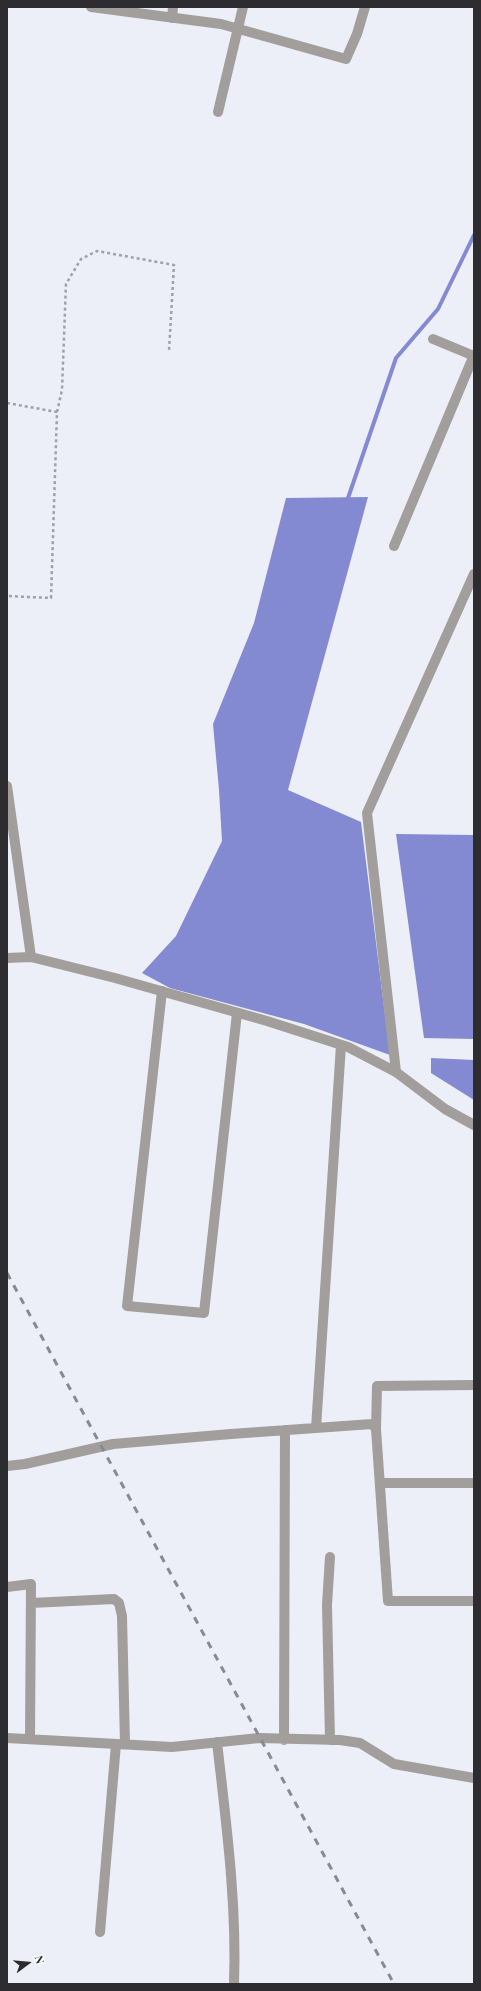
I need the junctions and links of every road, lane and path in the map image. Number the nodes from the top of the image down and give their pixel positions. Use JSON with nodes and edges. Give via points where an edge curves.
{"nodes":[{"id":1,"x":91,"y":7,"type":"edge"},
{"id":2,"x":173,"y":7,"type":"edge"},
{"id":3,"x":243,"y":7,"type":"edge"},
{"id":4,"x":365,"y":7,"type":"edge"},
{"id":5,"x":172,"y":18,"type":"junction"},
{"id":6,"x":238,"y":29,"type":"junction"},
{"id":7,"x":218,"y":112,"type":"dead end"},
{"id":8,"x":433,"y":339,"type":"dead end"},
{"id":9,"x":169,"y":351,"type":"dead end"},
{"id":10,"x":474,"y":355,"type":"edge"},
{"id":11,"x":7,"y":403,"type":"edge"},
{"id":12,"x":56,"y":412,"type":"junction"},
{"id":13,"x":394,"y":546,"type":"dead end"},
{"id":14,"x":474,"y":574,"type":"edge"},
{"id":15,"x":7,"y":596,"type":"edge"},
{"id":16,"x":7,"y":786,"type":"edge"},
{"id":17,"x":31,"y":957,"type":"junction"},
{"id":18,"x":7,"y":958,"type":"edge"},
{"id":19,"x":162,"y":991,"type":"junction"},
{"id":20,"x":237,"y":1013,"type":"junction"},
{"id":21,"x":342,"y":1045,"type":"junction"},
{"id":22,"x":396,"y":1072,"type":"junction"},
{"id":23,"x":474,"y":1125,"type":"edge"},
{"id":24,"x":474,"y":1385,"type":"edge"},
{"id":25,"x":316,"y":1428,"type":"junction"},
{"id":26,"x":376,"y":1429,"type":"junction"},
{"id":27,"x":285,"y":1430,"type":"junction"},
{"id":28,"x":7,"y":1466,"type":"edge"},
{"id":29,"x":474,"y":1483,"type":"edge"},
{"id":30,"x":380,"y":1484,"type":"junction"},
{"id":31,"x":330,"y":1557,"type":"dead end"},
{"id":32,"x":7,"y":1587,"type":"edge"},
{"id":33,"x":474,"y":1601,"type":"edge"},
{"id":34,"x":31,"y":1603,"type":"junction"},
{"id":35,"x":7,"y":1738,"type":"edge"},
{"id":36,"x":30,"y":1739,"type":"junction"},
{"id":37,"x":284,"y":1740,"type":"junction"},
{"id":38,"x":330,"y":1740,"type":"junction"},
{"id":39,"x":217,"y":1742,"type":"junction"},
{"id":40,"x":121,"y":1744,"type":"junction"},
{"id":41,"x":474,"y":1778,"type":"edge"},
{"id":42,"x":100,"y":1932,"type":"dead end"},
{"id":43,"x":234,"y":1984,"type":"edge"}],
"edges":[{"from":1,"to":5,"type":"street"},
{"from":2,"to":5,"type":"street"},
{"from":3,"to":6,"type":"street"},
{"from":4,"to":6,"type":"street","via":[[346,59]]},
{"from":5,"to":6,"type":"street","via":[[221,24]]},
{"from":6,"to":7,"type":"street"},
{"from":8,"to":10,"type":"street"},
{"from":9,"to":12,"type":"path","via":[[174,265],[97,251],[81,259],[66,284],[62,390]]},
{"from":10,"to":13,"type":"street"},
{"from":11,"to":12,"type":"path"},
{"from":12,"to":15,"type":"path","via":[[51,598]]},
{"from":14,"to":22,"type":"street","via":[[367,813]]},
{"from":16,"to":17,"type":"street"},
{"from":17,"to":18,"type":"street"},
{"from":17,"to":19,"type":"street"},
{"from":19,"to":20,"type":"street"},
{"from":19,"to":20,"type":"street","via":[[127,1306],[204,1313]]},
{"from":20,"to":21,"type":"street"},
{"from":21,"to":22,"type":"street"},
{"from":21,"to":25,"type":"street"},
{"from":22,"to":23,"type":"street","via":[[445,1109]]},
{"from":24,"to":26,"type":"street","via":[[377,1386]]},
{"from":25,"to":26,"type":"street","via":[[372,1424]]},
{"from":25,"to":27,"type":"street"},
{"from":26,"to":30,"type":"street"},
{"from":27,"to":28,"type":"street","via":[[113,1444]]},
{"from":27,"to":37,"type":"street"},
{"from":29,"to":30,"type":"street"},
{"from":30,"to":33,"type":"street","via":[[388,1601]]},
{"from":31,"to":38,"type":"street","via":[[327,1605]]},
{"from":32,"to":34,"type":"street","via":[[31,1584]]},
{"from":34,"to":36,"type":"street"},
{"from":34,"to":40,"type":"street","via":[[114,1600],[119,1603],[122,1616]]},
{"from":35,"to":36,"type":"street"},
{"from":36,"to":40,"type":"street"},
{"from":37,"to":38,"type":"street"},
{"from":37,"to":39,"type":"street","via":[[259,1738]]},
{"from":38,"to":41,"type":"street","via":[[360,1743],[394,1764]]},
{"from":39,"to":40,"type":"street","via":[[172,1747]]},
{"from":39,"to":43,"type":"street","via":[[230,1852]]},
{"from":40,"to":42,"type":"street"}]}
